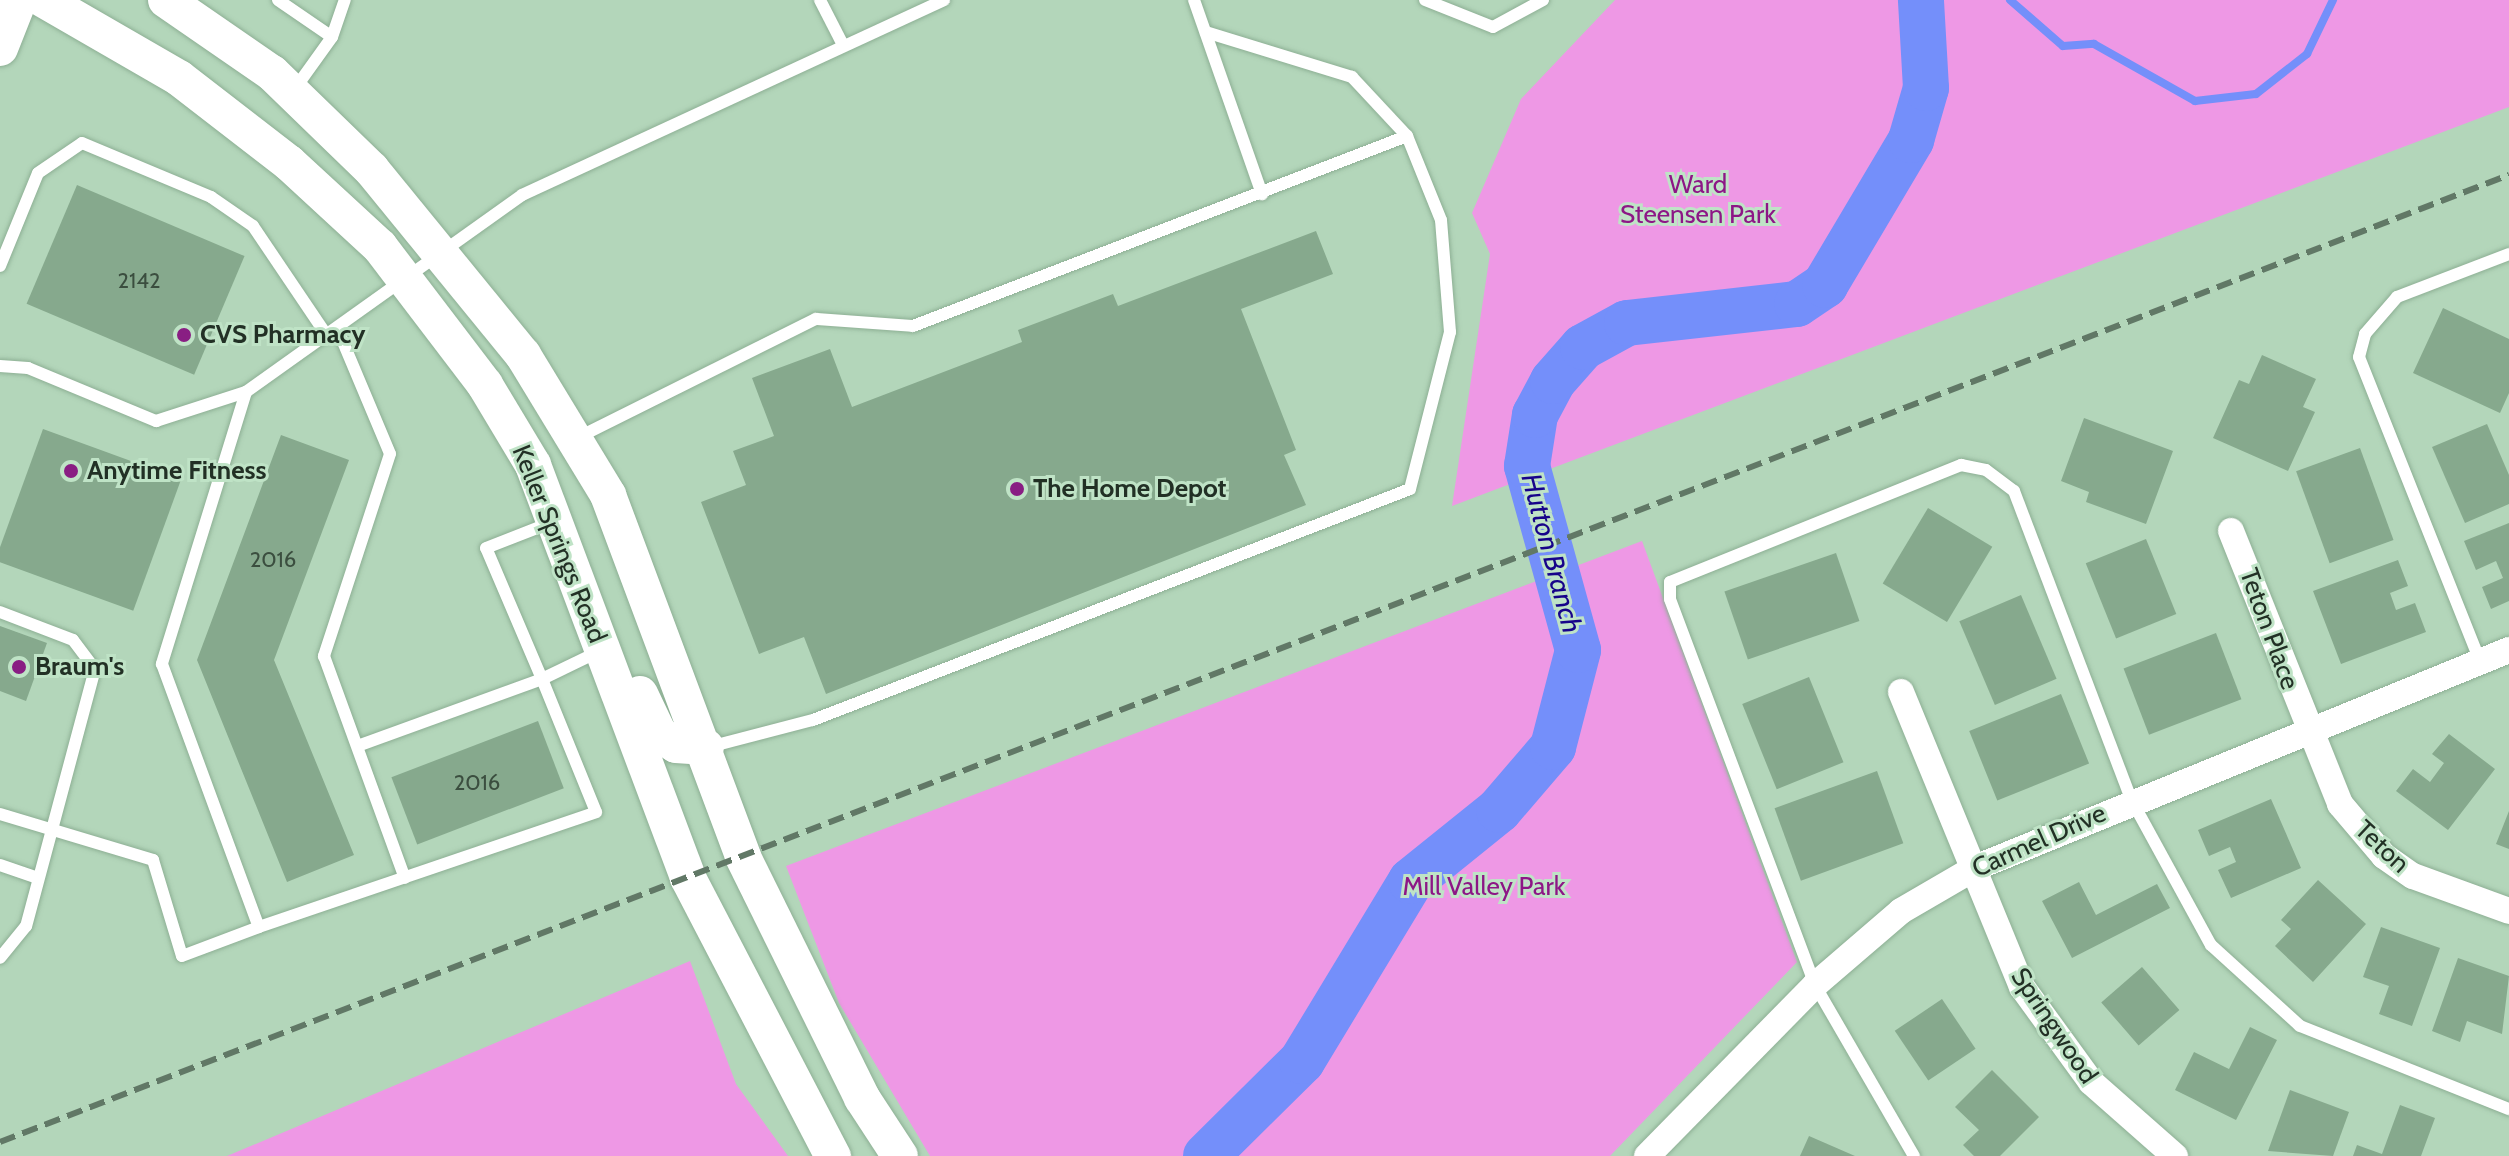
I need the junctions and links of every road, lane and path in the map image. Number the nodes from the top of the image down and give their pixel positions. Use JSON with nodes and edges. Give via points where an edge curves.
{"nodes":[{"id":1,"x":19,"y":0,"type":"edge"},
{"id":2,"x":44,"y":0,"type":"edge"},
{"id":3,"x":166,"y":0,"type":"edge"},
{"id":4,"x":278,"y":0,"type":"edge"},
{"id":5,"x":345,"y":0,"type":"edge"},
{"id":6,"x":820,"y":0,"type":"edge"},
{"id":7,"x":944,"y":0,"type":"edge"},
{"id":8,"x":1194,"y":0,"type":"edge"},
{"id":9,"x":1425,"y":0,"type":"edge"},
{"id":10,"x":1543,"y":0,"type":"edge"},
{"id":11,"x":1206,"y":32,"type":"junction"},
{"id":12,"x":332,"y":37,"type":"junction"},
{"id":13,"x":843,"y":45,"type":"junction"},
{"id":14,"x":0,"y":48,"type":"edge"},
{"id":15,"x":292,"y":93,"type":"junction"},
{"id":16,"x":1407,"y":136,"type":"junction"},
{"id":17,"x":1262,"y":194,"type":"junction"},
{"id":18,"x":2509,"y":254,"type":"edge"},
{"id":19,"x":445,"y":255,"type":"junction"},
{"id":20,"x":0,"y":266,"type":"edge"},
{"id":21,"x":408,"y":283,"type":"junction"},
{"id":22,"x":333,"y":334,"type":"junction"},
{"id":23,"x":0,"y":366,"type":"edge"},
{"id":24,"x":246,"y":392,"type":"junction"},
{"id":25,"x":574,"y":439,"type":"junction"},
{"id":26,"x":553,"y":522,"type":"junction"},
{"id":27,"x":2231,"y":531,"type":"dead end"},
{"id":28,"x":0,"y":612,"type":"edge"},
{"id":29,"x":603,"y":650,"type":"junction"},
{"id":30,"x":2509,"y":650,"type":"edge"},
{"id":31,"x":2480,"y":661,"type":"junction"},
{"id":32,"x":542,"y":679,"type":"junction"},
{"id":33,"x":1901,"y":692,"type":"dead end"},
{"id":34,"x":2307,"y":727,"type":"junction"},
{"id":35,"x":360,"y":745,"type":"junction"},
{"id":36,"x":706,"y":747,"type":"junction"},
{"id":37,"x":2132,"y":801,"type":"junction"},
{"id":38,"x":0,"y":814,"type":"edge"},
{"id":39,"x":49,"y":831,"type":"junction"},
{"id":40,"x":0,"y":865,"type":"edge"},
{"id":41,"x":1975,"y":868,"type":"junction"},
{"id":42,"x":38,"y":878,"type":"junction"},
{"id":43,"x":405,"y":878,"type":"junction"},
{"id":44,"x":2509,"y":911,"type":"edge"},
{"id":45,"x":259,"y":927,"type":"junction"},
{"id":46,"x":0,"y":958,"type":"edge"},
{"id":47,"x":1815,"y":985,"type":"junction"},
{"id":48,"x":2509,"y":1109,"type":"edge"},
{"id":49,"x":833,"y":1156,"type":"edge"},
{"id":50,"x":900,"y":1156,"type":"edge"},
{"id":51,"x":1647,"y":1156,"type":"edge"},
{"id":52,"x":1914,"y":1156,"type":"edge"},
{"id":53,"x":2175,"y":1156,"type":"edge"}],
"edges":[{"from":1,"to":14,"type":"main road"},
{"from":2,"to":21,"type":"main road","name":"Keller Springs Road","via":[[179,78],[289,163]]},
{"from":3,"to":15,"type":"main road","name":"Keller Springs Road"},
{"from":4,"to":12,"type":"lane"},
{"from":5,"to":12,"type":"lane"},
{"from":6,"to":13,"type":"lane"},
{"from":7,"to":13,"type":"lane"},
{"from":8,"to":11,"type":"lane"},
{"from":9,"to":10,"type":"lane","via":[[1493,27]]},
{"from":11,"to":16,"type":"lane","via":[[1352,77]]},
{"from":11,"to":17,"type":"lane"},
{"from":12,"to":15,"type":"lane"},
{"from":13,"to":19,"type":"lane","via":[[522,195]]},
{"from":15,"to":19,"type":"main road","name":"Keller Springs Road"},
{"from":16,"to":17,"type":"lane"},
{"from":16,"to":36,"type":"lane","via":[[1441,220],[1450,332],[1410,489],[813,720]]},
{"from":17,"to":25,"type":"lane","via":[[913,326],[816,319]]},
{"from":18,"to":31,"type":"lane","via":[[2397,297],[2365,334],[2359,357]]},
{"from":19,"to":21,"type":"lane"},
{"from":19,"to":25,"type":"main road","name":"Keller Springs Road","via":[[523,355]]},
{"from":20,"to":22,"type":"lane","via":[[38,173],[82,143],[211,197],[253,226]]},
{"from":21,"to":22,"type":"lane"},
{"from":21,"to":26,"type":"main road","name":"Keller Springs Road","via":[[485,385],[533,465]]},
{"from":22,"to":24,"type":"lane"},
{"from":22,"to":35,"type":"lane","via":[[390,454],[324,656]]},
{"from":23,"to":24,"type":"lane","via":[[28,368],[156,421]]},
{"from":24,"to":45,"type":"lane","via":[[162,664]]},
{"from":25,"to":36,"type":"main road","name":"Keller Springs Road","via":[[608,495]]},
{"from":26,"to":29,"type":"main road","name":"Keller Springs Road"},
{"from":26,"to":32,"type":"lane","via":[[486,548]]},
{"from":27,"to":34,"type":"street","name":"Teton Place"},
{"from":28,"to":39,"type":"lane","via":[[73,640],[95,669],[89,713]]},
{"from":29,"to":32,"type":"lane"},
{"from":29,"to":36,"type":"main road","via":[[634,682],[659,734],[676,745]]},
{"from":29,"to":49,"type":"main road","name":"Keller Springs Road","via":[[688,878]]},
{"from":30,"to":31,"type":"street","name":"Carmel Drive"},
{"from":31,"to":34,"type":"street","name":"Carmel Drive"},
{"from":32,"to":35,"type":"lane"},
{"from":32,"to":43,"type":"lane","via":[[596,812]]},
{"from":33,"to":41,"type":"street","name":"Springwood"},
{"from":34,"to":37,"type":"street","name":"Carmel Drive"},
{"from":34,"to":44,"type":"street","name":"Teton","via":[[2340,804],[2384,856],[2413,876]]},
{"from":35,"to":43,"type":"lane"},
{"from":36,"to":50,"type":"main road","name":"Keller Springs Road","via":[[772,920],[862,1098]]},
{"from":37,"to":41,"type":"street","name":"Carmel Drive"},
{"from":37,"to":47,"type":"lane","via":[[2014,491],[1986,470],[1961,465],[1680,575],[1670,582],[1670,599]]},
{"from":37,"to":48,"type":"lane","via":[[2179,899],[2252,989],[2300,1026],[2367,1058]]},
{"from":38,"to":39,"type":"lane"},
{"from":39,"to":42,"type":"lane"},
{"from":39,"to":45,"type":"lane","via":[[153,860],[182,956]]},
{"from":40,"to":42,"type":"lane"},
{"from":41,"to":47,"type":"street","name":"Carmel Drive","via":[[1901,911]]},
{"from":41,"to":53,"type":"street","name":"Springwood","via":[[2016,973],[2048,1025],[2121,1115]]},
{"from":42,"to":46,"type":"lane","via":[[26,926]]},
{"from":43,"to":45,"type":"lane"},
{"from":47,"to":51,"type":"street","name":"Carmel Drive"},
{"from":47,"to":52,"type":"lane"}]}
